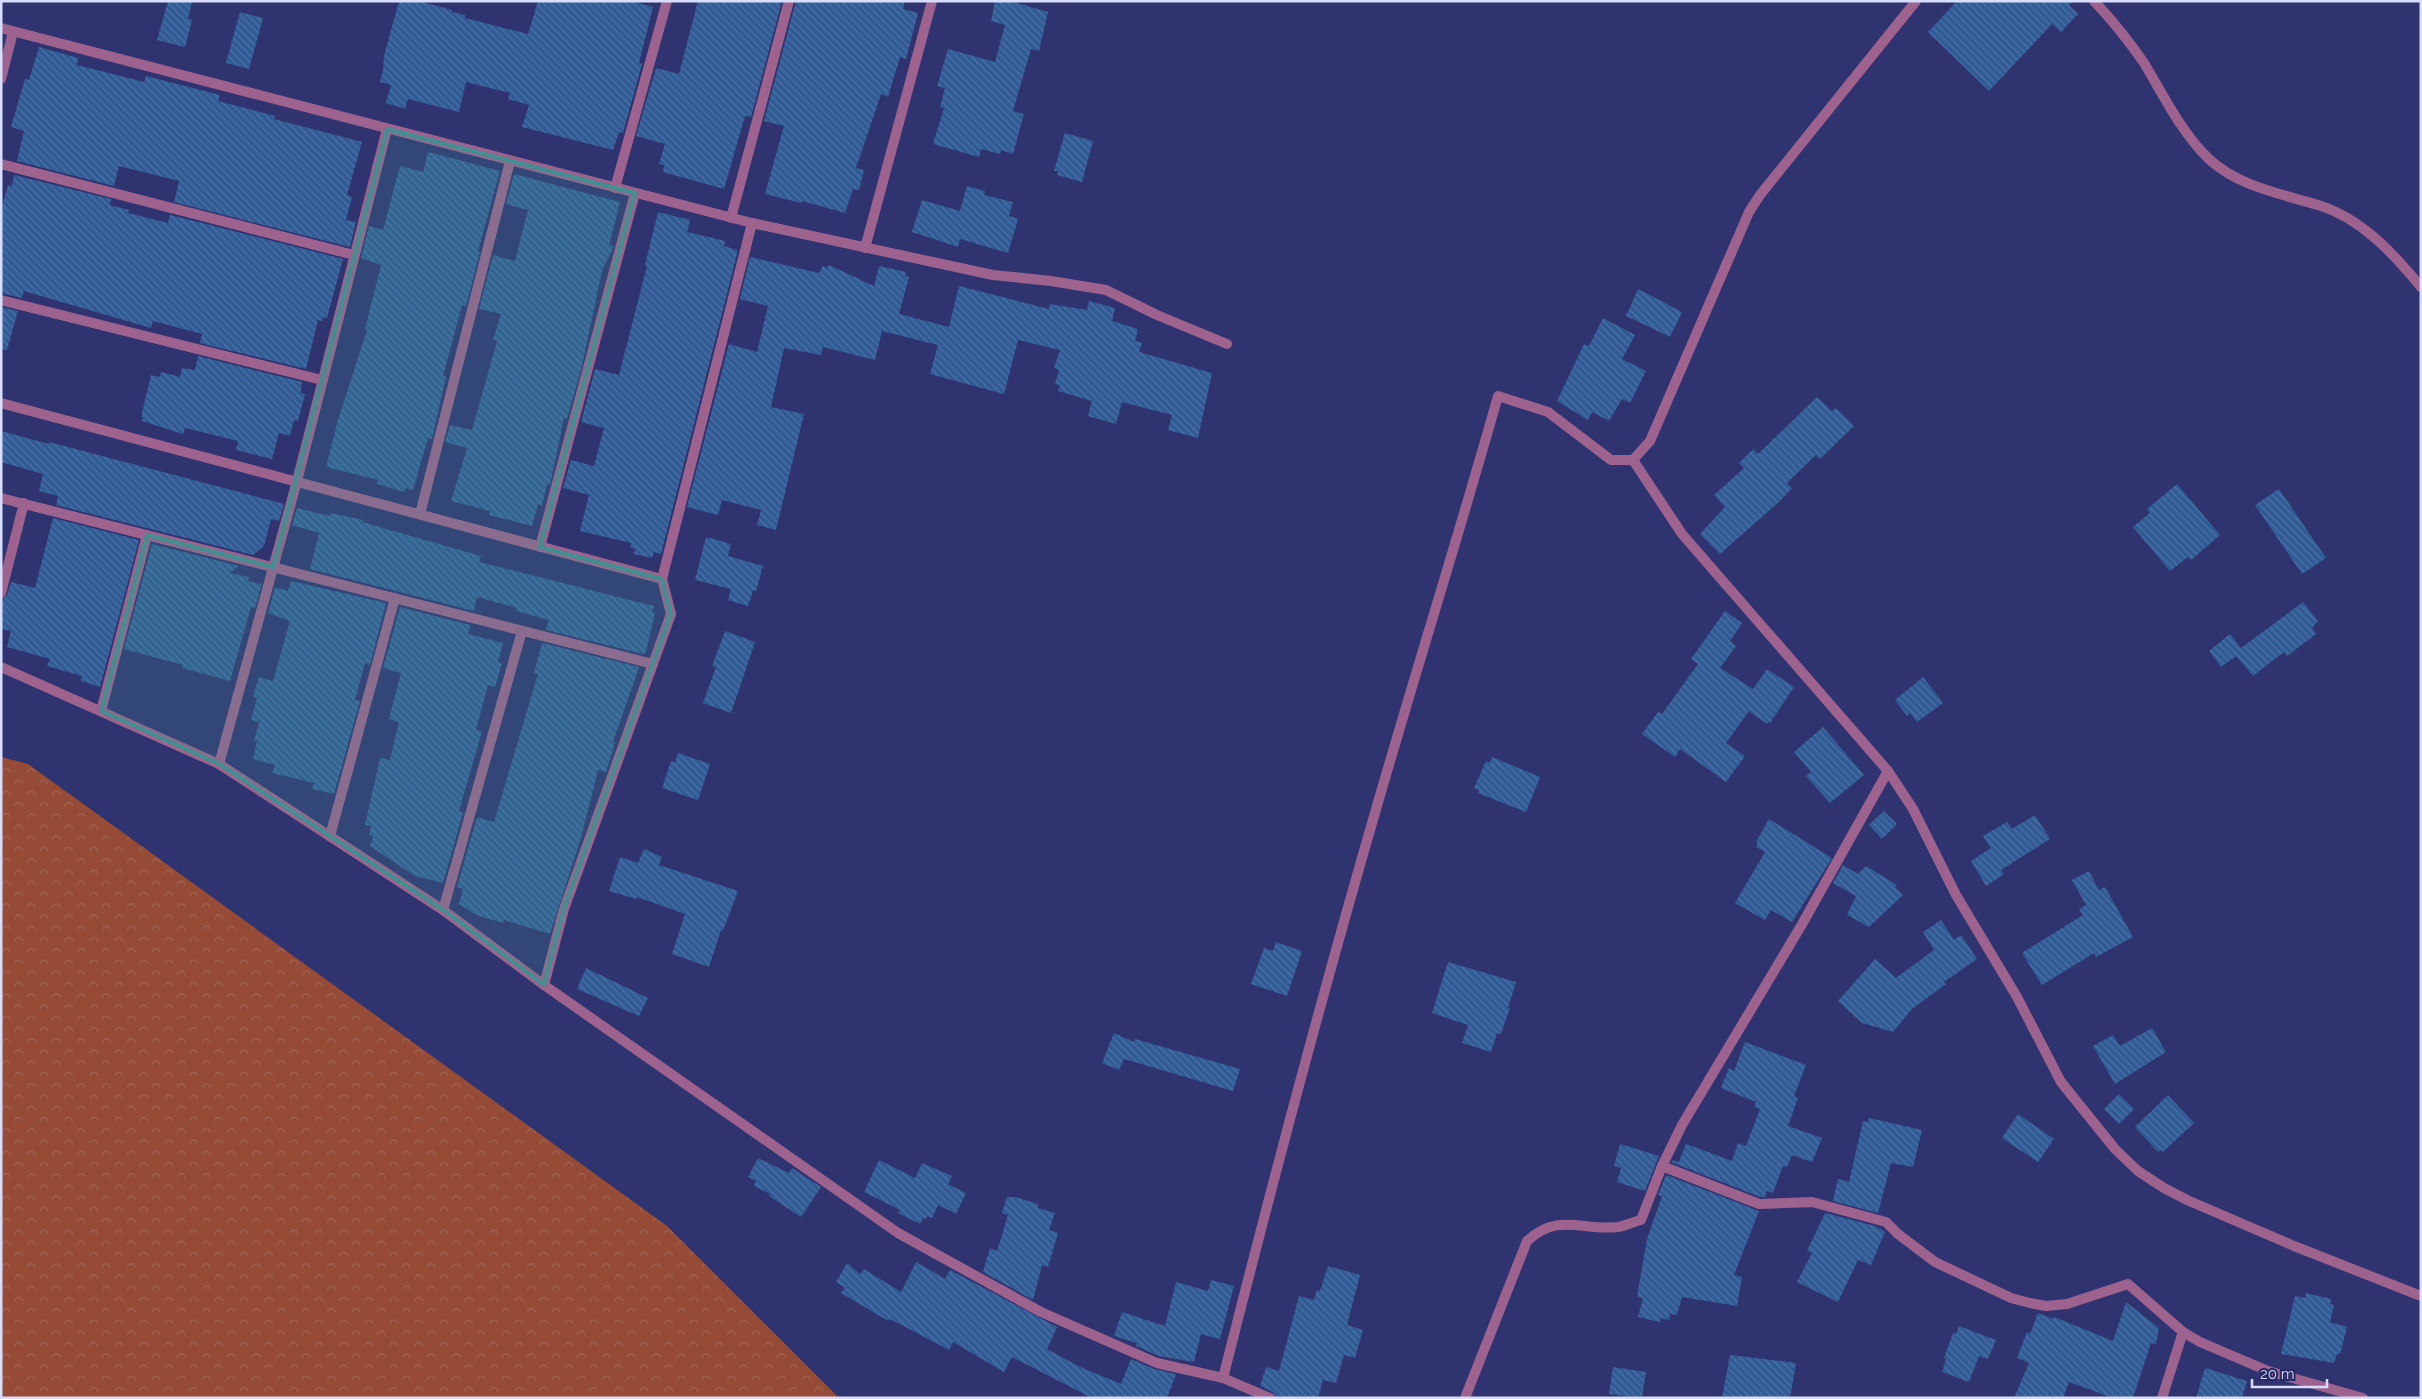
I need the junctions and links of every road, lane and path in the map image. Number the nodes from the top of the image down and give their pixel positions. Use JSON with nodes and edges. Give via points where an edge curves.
{"nodes":[{"id":1,"x":667,"y":1,"type":"edge"},
{"id":2,"x":789,"y":1,"type":"edge"},
{"id":3,"x":932,"y":1,"type":"edge"},
{"id":4,"x":1916,"y":1,"type":"edge"},
{"id":5,"x":2094,"y":1,"type":"edge"},
{"id":6,"x":1,"y":28,"type":"edge"},
{"id":7,"x":13,"y":32,"type":"junction"},
{"id":8,"x":1,"y":79,"type":"edge"},
{"id":9,"x":387,"y":129,"type":"junction"},
{"id":10,"x":510,"y":161,"type":"junction"},
{"id":11,"x":1,"y":164,"type":"edge"},
{"id":12,"x":615,"y":188,"type":"junction"},
{"id":13,"x":635,"y":193,"type":"junction"},
{"id":14,"x":731,"y":218,"type":"junction"},
{"id":15,"x":752,"y":223,"type":"junction"},
{"id":16,"x":865,"y":248,"type":"junction"},
{"id":17,"x":354,"y":255,"type":"junction"},
{"id":18,"x":2421,"y":287,"type":"edge"},
{"id":19,"x":1,"y":300,"type":"edge"},
{"id":20,"x":1227,"y":344,"type":"dead end"},
{"id":21,"x":322,"y":380,"type":"junction"},
{"id":22,"x":1,"y":403,"type":"edge"},
{"id":23,"x":1633,"y":460,"type":"junction"},
{"id":24,"x":296,"y":481,"type":"junction"},
{"id":25,"x":1,"y":498,"type":"edge"},
{"id":26,"x":24,"y":503,"type":"junction"},
{"id":27,"x":420,"y":514,"type":"junction"},
{"id":28,"x":147,"y":535,"type":"junction"},
{"id":29,"x":540,"y":546,"type":"junction"},
{"id":30,"x":273,"y":567,"type":"junction"},
{"id":31,"x":662,"y":579,"type":"junction"},
{"id":32,"x":1,"y":593,"type":"edge"},
{"id":33,"x":396,"y":598,"type":"junction"},
{"id":34,"x":522,"y":631,"type":"junction"},
{"id":35,"x":653,"y":664,"type":"junction"},
{"id":36,"x":1,"y":667,"type":"edge"},
{"id":37,"x":101,"y":711,"type":"junction"},
{"id":38,"x":219,"y":764,"type":"junction"},
{"id":39,"x":1888,"y":771,"type":"junction"},
{"id":40,"x":330,"y":836,"type":"junction"},
{"id":41,"x":442,"y":910,"type":"junction"},
{"id":42,"x":544,"y":984,"type":"junction"},
{"id":43,"x":1662,"y":1166,"type":"junction"},
{"id":44,"x":2421,"y":1296,"type":"edge"},
{"id":45,"x":2183,"y":1332,"type":"junction"},
{"id":46,"x":1223,"y":1378,"type":"junction"},
{"id":47,"x":1270,"y":1398,"type":"edge"},
{"id":48,"x":1465,"y":1398,"type":"edge"},
{"id":49,"x":2162,"y":1398,"type":"edge"},
{"id":50,"x":2363,"y":1398,"type":"edge"}],
"edges":[{"from":1,"to":12,"type":"street"},
{"from":2,"to":14,"type":"street"},
{"from":3,"to":16,"type":"street"},
{"from":4,"to":23,"type":"street","via":[[1760,194],[1749,212],[1650,441]]},
{"from":5,"to":18,"type":"street","via":[[2124,35],[2184,129],[2211,161],[2252,185],[2319,205],[2362,228],[2395,256]]},
{"from":6,"to":7,"type":"street"},
{"from":7,"to":8,"type":"street"},
{"from":7,"to":9,"type":"street"},
{"from":9,"to":10,"type":"street"},
{"from":9,"to":17,"type":"street"},
{"from":10,"to":12,"type":"street"},
{"from":10,"to":27,"type":"street"},
{"from":11,"to":17,"type":"street"},
{"from":12,"to":13,"type":"street"},
{"from":13,"to":14,"type":"street"},
{"from":13,"to":29,"type":"street"},
{"from":14,"to":15,"type":"street"},
{"from":15,"to":16,"type":"street"},
{"from":15,"to":31,"type":"street"},
{"from":16,"to":20,"type":"street","via":[[993,275],[1106,290]]},
{"from":17,"to":21,"type":"street"},
{"from":19,"to":21,"type":"street"},
{"from":21,"to":24,"type":"street"},
{"from":22,"to":24,"type":"street"},
{"from":23,"to":39,"type":"street","via":[[1682,534]]},
{"from":23,"to":46,"type":"street","via":[[1611,460],[1548,412],[1498,396],[1325,988]]},
{"from":24,"to":27,"type":"street"},
{"from":24,"to":30,"type":"street"},
{"from":25,"to":26,"type":"street"},
{"from":26,"to":28,"type":"street"},
{"from":26,"to":32,"type":"street"},
{"from":27,"to":29,"type":"street"},
{"from":28,"to":30,"type":"street"},
{"from":28,"to":37,"type":"street"},
{"from":29,"to":31,"type":"street"},
{"from":30,"to":33,"type":"street"},
{"from":30,"to":38,"type":"street"},
{"from":31,"to":35,"type":"street","via":[[671,614]]},
{"from":33,"to":34,"type":"street"},
{"from":33,"to":40,"type":"street"},
{"from":34,"to":35,"type":"street"},
{"from":34,"to":41,"type":"street"},
{"from":35,"to":42,"type":"street","via":[[564,909]]},
{"from":36,"to":37,"type":"street"},
{"from":37,"to":38,"type":"street"},
{"from":38,"to":40,"type":"street"},
{"from":39,"to":43,"type":"street","via":[[1806,918],[1682,1125]]},
{"from":39,"to":44,"type":"street","via":[[1913,809],[1956,895],[2017,997],[2061,1082],[2115,1149],[2138,1171],[2187,1200]]},
{"from":40,"to":41,"type":"street"},
{"from":41,"to":42,"type":"street"},
{"from":42,"to":46,"type":"street","via":[[898,1233],[1041,1312],[1157,1363]]},
{"from":43,"to":45,"type":"street","via":[[1759,1204],[1812,1202],[1886,1222],[1935,1262],[2030,1303],[2046,1306],[2067,1304],[2128,1284]]},
{"from":43,"to":48,"type":"street","via":[[1640,1220],[1618,1226],[1562,1224],[1540,1229],[1527,1241]]},
{"from":45,"to":49,"type":"street"},
{"from":45,"to":50,"type":"street","via":[[2268,1371]]},
{"from":46,"to":47,"type":"street"}]}
